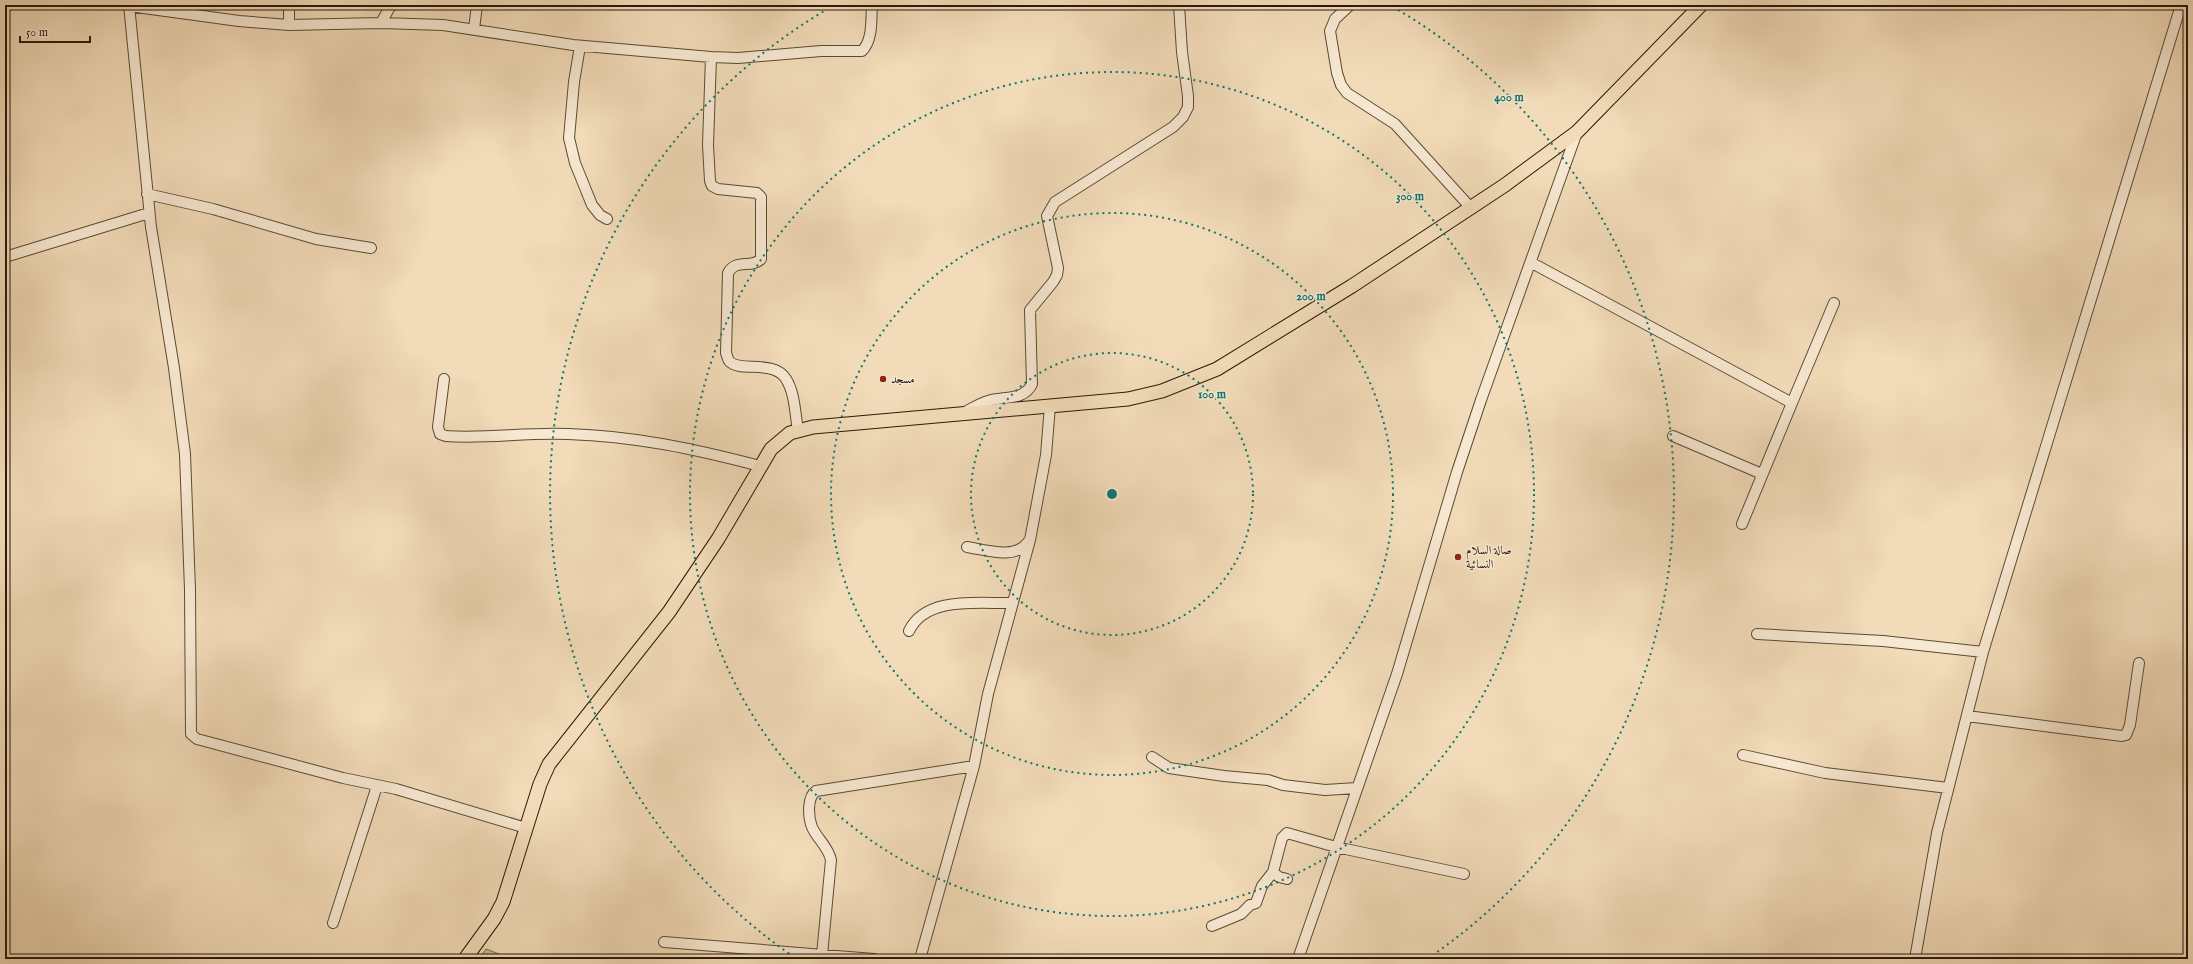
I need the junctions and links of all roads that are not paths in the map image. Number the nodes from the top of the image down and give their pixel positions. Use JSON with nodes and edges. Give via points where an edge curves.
{"nodes":[{"id":1,"x":289,"y":5,"type":"edge"},
{"id":2,"x":391,"y":5,"type":"edge"},
{"id":3,"x":477,"y":5,"type":"edge"},
{"id":4,"x":872,"y":5,"type":"edge"},
{"id":5,"x":1179,"y":5,"type":"edge"},
{"id":6,"x":1350,"y":5,"type":"edge"},
{"id":7,"x":1701,"y":5,"type":"edge"},
{"id":8,"x":2181,"y":5,"type":"edge"},
{"id":9,"x":129,"y":6,"type":"edge"},
{"id":10,"x":381,"y":23,"type":"junction"},
{"id":11,"x":289,"y":25,"type":"junction"},
{"id":12,"x":474,"y":29,"type":"junction"},
{"id":13,"x":580,"y":46,"type":"junction"},
{"id":14,"x":711,"y":57,"type":"junction"},
{"id":15,"x":1577,"y":132,"type":"junction"},
{"id":16,"x":148,"y":194,"type":"junction"},
{"id":17,"x":1471,"y":208,"type":"junction"},
{"id":18,"x":150,"y":213,"type":"junction"},
{"id":19,"x":607,"y":219,"type":"dead end"},
{"id":20,"x":372,"y":248,"type":"dead end"},
{"id":21,"x":5,"y":257,"type":"edge"},
{"id":22,"x":1532,"y":263,"type":"junction"},
{"id":23,"x":1834,"y":303,"type":"dead end"},
{"id":24,"x":444,"y":379,"type":"dead end"},
{"id":25,"x":1792,"y":403,"type":"junction"},
{"id":26,"x":1050,"y":406,"type":"junction"},
{"id":27,"x":964,"y":413,"type":"junction"},
{"id":28,"x":798,"y":430,"type":"junction"},
{"id":29,"x":1673,"y":436,"type":"dead end"},
{"id":30,"x":760,"y":466,"type":"junction"},
{"id":31,"x":1762,"y":474,"type":"junction"},
{"id":32,"x":1742,"y":524,"type":"dead end"},
{"id":33,"x":1030,"y":540,"type":"junction"},
{"id":34,"x":968,"y":547,"type":"dead end"},
{"id":35,"x":1013,"y":603,"type":"junction"},
{"id":36,"x":909,"y":631,"type":"dead end"},
{"id":37,"x":1757,"y":634,"type":"dead end"},
{"id":38,"x":1983,"y":652,"type":"junction"},
{"id":39,"x":2139,"y":663,"type":"dead end"},
{"id":40,"x":1967,"y":716,"type":"junction"},
{"id":41,"x":1743,"y":755,"type":"dead end"},
{"id":42,"x":1152,"y":757,"type":"dead end"},
{"id":43,"x":974,"y":766,"type":"junction"},
{"id":44,"x":377,"y":786,"type":"junction"},
{"id":45,"x":1357,"y":788,"type":"junction"},
{"id":46,"x":1948,"y":788,"type":"junction"},
{"id":47,"x":526,"y":828,"type":"junction"},
{"id":48,"x":1336,"y":846,"type":"junction"},
{"id":49,"x":1273,"y":872,"type":"junction"},
{"id":50,"x":1464,"y":874,"type":"dead end"},
{"id":51,"x":1287,"y":879,"type":"dead end"},
{"id":52,"x":333,"y":923,"type":"dead end"},
{"id":53,"x":1212,"y":926,"type":"dead end"},
{"id":54,"x":664,"y":942,"type":"dead end"},
{"id":55,"x":822,"y":955,"type":"junction"},
{"id":56,"x":465,"y":959,"type":"edge"},
{"id":57,"x":874,"y":959,"type":"edge"},
{"id":58,"x":920,"y":959,"type":"edge"},
{"id":59,"x":1298,"y":959,"type":"edge"},
{"id":60,"x":1915,"y":959,"type":"edge"}],
"edges":[{"from":1,"to":11,"type":"street"},
{"from":2,"to":10,"type":"street"},
{"from":3,"to":12,"type":"street"},
{"from":4,"to":14,"type":"street","via":[[869,38],[867,46],[862,51],[821,51],[738,58]]},
{"from":5,"to":27,"type":"street","via":[[1188,96],[1188,107],[1183,117],[1173,127],[1055,202],[1049,209],[1048,224],[1058,268],[1053,282],[1030,310],[1032,384],[1029,391],[1022,395],[988,400]]},
{"from":6,"to":17,"type":"street","via":[[1336,19],[1330,31],[1341,84],[1347,93],[1395,124]]},
{"from":7,"to":15,"type":"main road"},
{"from":8,"to":38,"type":"street"},
{"from":9,"to":11,"type":"street"},
{"from":9,"to":16,"type":"street"},
{"from":10,"to":11,"type":"street"},
{"from":10,"to":12,"type":"street"},
{"from":12,"to":13,"type":"street"},
{"from":13,"to":14,"type":"street"},
{"from":13,"to":19,"type":"street","via":[[569,138],[575,163],[592,205]]},
{"from":14,"to":28,"type":"street","via":[[708,145],[710,181],[712,186],[718,189],[757,193],[762,202],[761,259],[755,263],[736,264],[728,273],[726,353],[734,365],[769,368],[778,371],[785,378],[790,387]]},
{"from":15,"to":17,"type":"main road"},
{"from":15,"to":22,"type":"street"},
{"from":16,"to":18,"type":"street"},
{"from":16,"to":20,"type":"street","via":[[316,240]]},
{"from":17,"to":26,"type":"main road","via":[[1352,286],[1236,358],[1198,378],[1138,397]]},
{"from":18,"to":21,"type":"street"},
{"from":18,"to":44,"type":"street","via":[[185,454],[190,589],[191,734],[197,739]]},
{"from":22,"to":25,"type":"street"},
{"from":22,"to":45,"type":"street","via":[[1457,472],[1397,674]]},
{"from":23,"to":25,"type":"street"},
{"from":24,"to":30,"type":"street","via":[[438,427],[440,434],[446,436],[567,434],[627,437],[671,444]]},
{"from":25,"to":31,"type":"street"},
{"from":26,"to":27,"type":"main road"},
{"from":26,"to":33,"type":"street","via":[[1046,455]]},
{"from":27,"to":28,"type":"main road","via":[[813,426]]},
{"from":28,"to":30,"type":"main road","via":[[777,443]]},
{"from":29,"to":31,"type":"street"},
{"from":30,"to":47,"type":"main road","via":[[718,539],[669,612],[549,764]]},
{"from":31,"to":32,"type":"street"},
{"from":33,"to":34,"type":"street","via":[[1024,548],[1016,552]]},
{"from":33,"to":35,"type":"street"},
{"from":35,"to":36,"type":"street","via":[[947,605],[919,616]]},
{"from":35,"to":43,"type":"street","via":[[988,694]]},
{"from":37,"to":38,"type":"street","via":[[1883,641]]},
{"from":38,"to":40,"type":"street"},
{"from":39,"to":40,"type":"street","via":[[2130,725],[2126,735]]},
{"from":40,"to":46,"type":"street"},
{"from":41,"to":46,"type":"street","via":[[1825,773]]},
{"from":42,"to":45,"type":"street","via":[[1169,768],[1325,790]]},
{"from":43,"to":55,"type":"street","via":[[813,793],[810,801],[810,821],[829,851],[831,860]]},
{"from":43,"to":58,"type":"street"},
{"from":44,"to":47,"type":"street","via":[[396,789]]},
{"from":44,"to":52,"type":"street"},
{"from":45,"to":48,"type":"street"},
{"from":46,"to":60,"type":"street","via":[[1937,833]]},
{"from":47,"to":56,"type":"main road","via":[[501,907]]},
{"from":48,"to":49,"type":"street","via":[[1286,833],[1282,838]]},
{"from":48,"to":50,"type":"street"},
{"from":48,"to":59,"type":"street"},
{"from":49,"to":51,"type":"street"},
{"from":49,"to":53,"type":"street","via":[[1262,886],[1256,903],[1241,914]]},
{"from":54,"to":55,"type":"street"},
{"from":55,"to":57,"type":"street"}]}
